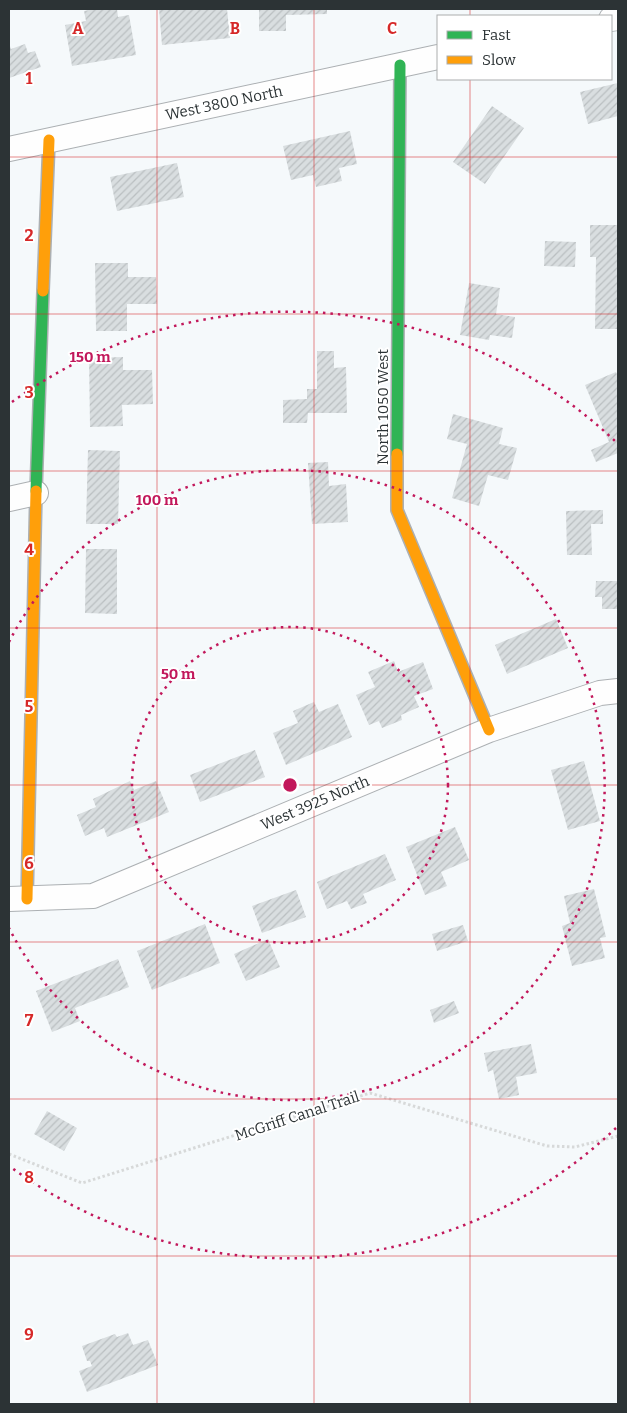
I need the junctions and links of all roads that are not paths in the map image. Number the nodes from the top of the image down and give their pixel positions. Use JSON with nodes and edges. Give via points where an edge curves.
{"nodes":[{"id":1,"x":437,"y":57,"type":"edge"},
{"id":2,"x":400,"y":65,"type":"junction"},
{"id":3,"x":49,"y":140,"type":"junction"},
{"id":4,"x":9,"y":149,"type":"edge"},
{"id":5,"x":36,"y":493,"type":"junction"},
{"id":6,"x":9,"y":499,"type":"edge"},
{"id":7,"x":618,"y":691,"type":"edge"},
{"id":8,"x":490,"y":730,"type":"junction"},
{"id":9,"x":18,"y":899,"type":"edge"}],
"edges":[{"from":1,"to":2,"type":"street","name":"West 3800 North"},
{"from":2,"to":3,"type":"street","name":"West 3800 North"},
{"from":2,"to":8,"type":"street","name":"North 1050 West","via":[[397,510]]},
{"from":3,"to":4,"type":"street","name":"West 3800 North"},
{"from":3,"to":5,"type":"street"},
{"from":5,"to":6,"type":"street"},
{"from":5,"to":9,"type":"street"},
{"from":7,"to":8,"type":"street","name":"West 3925 North","via":[[600,693]]},
{"from":8,"to":9,"type":"street","name":"West 3925 North","via":[[93,896]]}]}
